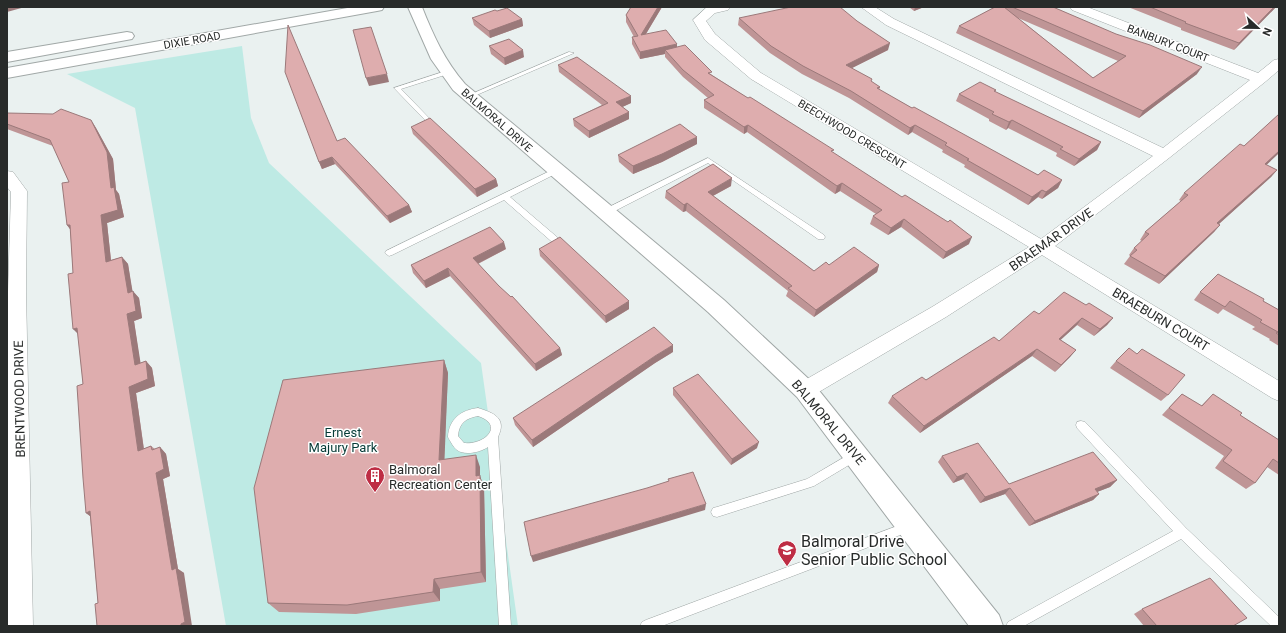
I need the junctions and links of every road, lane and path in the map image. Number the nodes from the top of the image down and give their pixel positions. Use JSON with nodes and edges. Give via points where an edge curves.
{"nodes":[{"id":1,"x":377,"y":7,"type":"edge"},
{"id":2,"x":415,"y":7,"type":"edge"},
{"id":3,"x":724,"y":7,"type":"edge"},
{"id":4,"x":867,"y":7,"type":"edge"},
{"id":5,"x":1076,"y":7,"type":"edge"},
{"id":6,"x":139,"y":34,"type":"dead end"},
{"id":7,"x":571,"y":54,"type":"dead end"},
{"id":8,"x":7,"y":57,"type":"edge"},
{"id":9,"x":1279,"y":63,"type":"edge"},
{"id":10,"x":7,"y":73,"type":"edge"},
{"id":11,"x":446,"y":73,"type":"junction"},
{"id":12,"x":1260,"y":79,"type":"junction"},
{"id":13,"x":470,"y":96,"type":"junction"},
{"id":14,"x":427,"y":119,"type":"edge"},
{"id":15,"x":1164,"y":155,"type":"junction"},
{"id":16,"x":557,"y":170,"type":"junction"},
{"id":17,"x":7,"y":176,"type":"edge"},
{"id":18,"x":505,"y":197,"type":"junction"},
{"id":19,"x":606,"y":212,"type":"junction"},
{"id":20,"x":821,"y":237,"type":"dead end"},
{"id":21,"x":554,"y":239,"type":"edge"},
{"id":22,"x":1042,"y":247,"type":"junction"},
{"id":23,"x":389,"y":253,"type":"dead end"},
{"id":24,"x":12,"y":293,"type":"edge"},
{"id":25,"x":805,"y":390,"type":"junction"},
{"id":26,"x":1279,"y":392,"type":"edge"},
{"id":27,"x":1081,"y":425,"type":"dead end"},
{"id":28,"x":493,"y":437,"type":"dead end"},
{"id":29,"x":856,"y":455,"type":"junction"},
{"id":30,"x":717,"y":512,"type":"dead end"},
{"id":31,"x":911,"y":525,"type":"junction"},
{"id":32,"x":1182,"y":532,"type":"junction"},
{"id":33,"x":1279,"y":625,"type":"edge"},
{"id":34,"x":20,"y":626,"type":"edge"},
{"id":35,"x":505,"y":626,"type":"edge"},
{"id":36,"x":646,"y":626,"type":"edge"},
{"id":37,"x":988,"y":626,"type":"edge"},
{"id":38,"x":1012,"y":626,"type":"edge"}],
"edges":[{"from":1,"to":10,"type":"street","name":"DIXIE ROAD"},
{"from":2,"to":11,"type":"street","name":"BALMORAL DRIVE","via":[[432,49]]},
{"from":3,"to":22,"type":"street","name":"BEECHWOOD CRESCENT","via":[[710,10],[699,20],[710,37],[756,76]]},
{"from":4,"to":15,"type":"street","via":[[890,22]]},
{"from":5,"to":12,"type":"street","name":"BANBURY COURT"},
{"from":6,"to":8,"type":"street"},
{"from":7,"to":13,"type":"lane"},
{"from":9,"to":12,"type":"street","name":"BRAEMAR DRIVE"},
{"from":11,"to":13,"type":"street","name":"BALMORAL DRIVE"},
{"from":11,"to":14,"type":"lane","via":[[397,88]]},
{"from":12,"to":15,"type":"street","name":"BRAEMAR DRIVE"},
{"from":13,"to":16,"type":"street","name":"BALMORAL DRIVE"},
{"from":15,"to":22,"type":"street","name":"BRAEMAR DRIVE"},
{"from":16,"to":18,"type":"lane"},
{"from":16,"to":19,"type":"street","name":"BALMORAL DRIVE"},
{"from":17,"to":24,"type":"street","name":"BRENTWOOD DRIVE","via":[[19,191]]},
{"from":18,"to":21,"type":"lane"},
{"from":18,"to":23,"type":"lane"},
{"from":19,"to":20,"type":"lane","via":[[708,160]]},
{"from":19,"to":25,"type":"street","name":"BALMORAL DRIVE","via":[[716,306]]},
{"from":22,"to":25,"type":"street","name":"BRAEMAR DRIVE","via":[[939,312]]},
{"from":22,"to":26,"type":"street","name":"BRAEBURN COURT"},
{"from":24,"to":34,"type":"street","name":"BRENTWOOD DRIVE"},
{"from":25,"to":29,"type":"street","name":"BALMORAL DRIVE"},
{"from":27,"to":32,"type":"lane"},
{"from":28,"to":35,"type":"lane"},
{"from":29,"to":30,"type":"lane","via":[[810,483]]},
{"from":29,"to":31,"type":"street","name":"BALMORAL DRIVE"},
{"from":31,"to":36,"type":"lane"},
{"from":31,"to":37,"type":"street","name":"BALMORAL DRIVE"},
{"from":32,"to":33,"type":"lane"},
{"from":32,"to":38,"type":"lane"}]}
